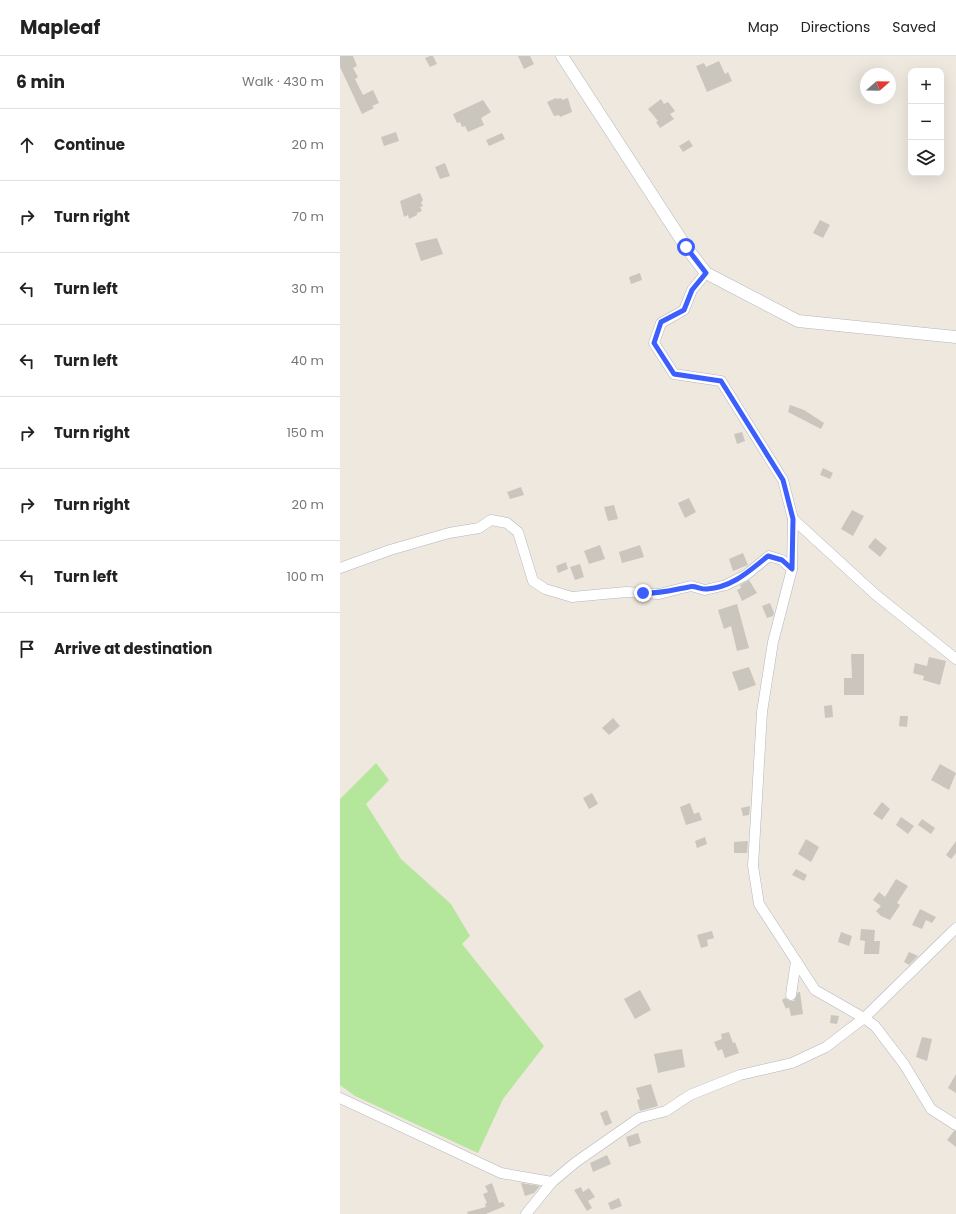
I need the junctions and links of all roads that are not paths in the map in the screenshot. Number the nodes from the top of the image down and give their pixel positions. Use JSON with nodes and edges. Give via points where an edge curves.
{"nodes":[{"id":1,"x":562,"y":56,"type":"edge"},
{"id":2,"x":706,"y":273,"type":"junction"},
{"id":3,"x":956,"y":337,"type":"edge"},
{"id":4,"x":793,"y":519,"type":"junction"},
{"id":5,"x":340,"y":568,"type":"edge"},
{"id":6,"x":792,"y":569,"type":"junction"},
{"id":7,"x":956,"y":659,"type":"edge"},
{"id":8,"x":956,"y":928,"type":"edge"},
{"id":9,"x":796,"y":960,"type":"junction"},
{"id":10,"x":791,"y":995,"type":"dead end"},
{"id":11,"x":864,"y":1018,"type":"junction"},
{"id":12,"x":340,"y":1097,"type":"edge"},
{"id":13,"x":956,"y":1125,"type":"edge"},
{"id":14,"x":552,"y":1182,"type":"junction"},
{"id":15,"x":526,"y":1214,"type":"edge"}],
"edges":[{"from":1,"to":2,"type":"street","via":[[686,247]]},
{"from":2,"to":3,"type":"street","via":[[798,320]]},
{"from":2,"to":4,"type":"street","via":[[692,290],[684,310],[661,322],[654,343],[674,374],[721,381],[783,480]]},
{"from":4,"to":6,"type":"street"},
{"from":4,"to":7,"type":"street","via":[[876,595]]},
{"from":5,"to":6,"type":"street","via":[[449,533],[479,528],[492,520],[506,523],[518,532],[533,581],[545,589],[572,597],[626,592],[660,594],[691,586],[705,590],[726,586],[746,575],[768,556],[782,560]]},
{"from":6,"to":9,"type":"street","via":[[773,642],[762,712],[753,866],[759,904]]},
{"from":8,"to":11,"type":"street"},
{"from":9,"to":10,"type":"street"},
{"from":9,"to":11,"type":"street","via":[[815,990]]},
{"from":11,"to":13,"type":"street","via":[[874,1026],[904,1064],[931,1109]]},
{"from":11,"to":14,"type":"street","via":[[826,1047],[792,1063],[740,1074],[690,1095],[666,1111],[639,1118]]},
{"from":12,"to":14,"type":"street","via":[[501,1173]]},
{"from":14,"to":15,"type":"street"}]}
